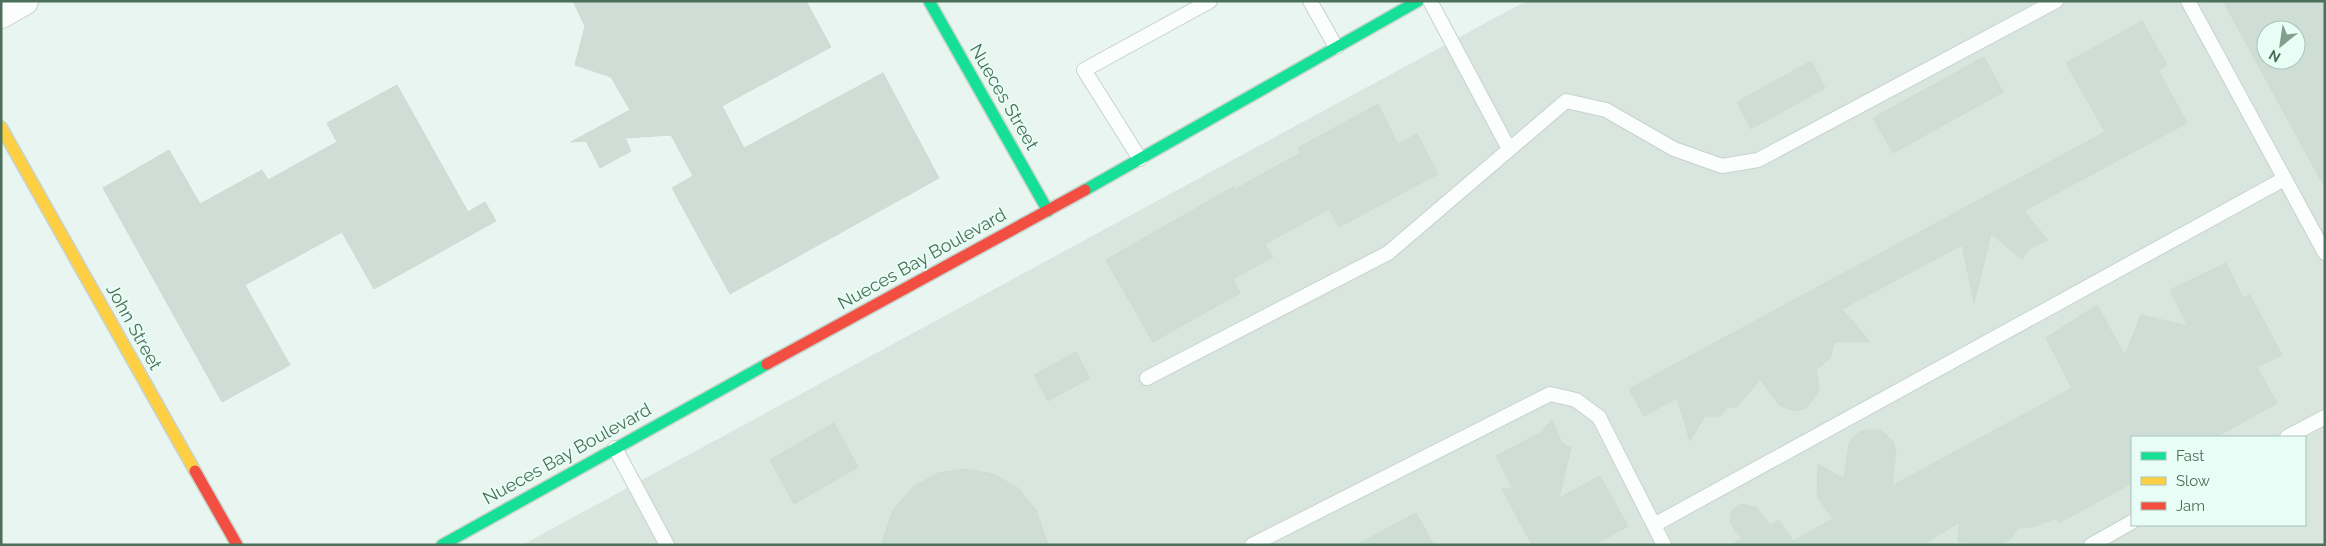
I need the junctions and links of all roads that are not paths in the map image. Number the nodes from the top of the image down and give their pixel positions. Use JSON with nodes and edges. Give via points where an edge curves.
{"nodes":[{"id":1,"x":24,"y":1,"type":"edge"},
{"id":2,"x":929,"y":1,"type":"edge"},
{"id":3,"x":1210,"y":1,"type":"edge"},
{"id":4,"x":1310,"y":1,"type":"edge"},
{"id":5,"x":1418,"y":1,"type":"edge"},
{"id":6,"x":1430,"y":1,"type":"edge"},
{"id":7,"x":2056,"y":1,"type":"edge"},
{"id":8,"x":2188,"y":1,"type":"edge"},
{"id":9,"x":1,"y":14,"type":"edge"},
{"id":10,"x":1336,"y":47,"type":"junction"},
{"id":11,"x":1,"y":126,"type":"edge"},
{"id":12,"x":1509,"y":149,"type":"junction"},
{"id":13,"x":1140,"y":159,"type":"junction"},
{"id":14,"x":2284,"y":179,"type":"junction"},
{"id":15,"x":1048,"y":211,"type":"junction"},
{"id":16,"x":2325,"y":253,"type":"edge"},
{"id":17,"x":1147,"y":378,"type":"dead end"},
{"id":18,"x":2325,"y":417,"type":"edge"},
{"id":19,"x":2289,"y":436,"type":"edge"},
{"id":20,"x":615,"y":448,"type":"junction"},
{"id":21,"x":2131,"y":523,"type":"edge"},
{"id":22,"x":1654,"y":526,"type":"junction"},
{"id":23,"x":237,"y":545,"type":"edge"},
{"id":24,"x":442,"y":545,"type":"edge"},
{"id":25,"x":667,"y":545,"type":"edge"},
{"id":26,"x":1252,"y":545,"type":"edge"},
{"id":27,"x":1664,"y":545,"type":"edge"},
{"id":28,"x":2091,"y":545,"type":"edge"}],
"edges":[{"from":1,"to":9,"type":"street"},
{"from":2,"to":15,"type":"street","name":"Nueces Street"},
{"from":3,"to":13,"type":"lane","via":[[1084,70]]},
{"from":4,"to":10,"type":"lane"},
{"from":5,"to":10,"type":"street","name":"Nueces Bay Boulevard"},
{"from":6,"to":12,"type":"lane"},
{"from":7,"to":12,"type":"lane","via":[[1758,160],[1722,166],[1674,149],[1606,110],[1566,101]]},
{"from":8,"to":14,"type":"lane"},
{"from":10,"to":13,"type":"street","name":"Nueces Bay Boulevard"},
{"from":11,"to":23,"type":"street","name":"John Street"},
{"from":12,"to":17,"type":"lane","via":[[1388,253]]},
{"from":13,"to":15,"type":"street","name":"Nueces Bay Boulevard"},
{"from":14,"to":16,"type":"lane"},
{"from":14,"to":22,"type":"lane"},
{"from":15,"to":20,"type":"street","name":"Nueces Bay Boulevard"},
{"from":18,"to":19,"type":"lane"},
{"from":20,"to":24,"type":"street","name":"Nueces Bay Boulevard"},
{"from":20,"to":25,"type":"lane"},
{"from":21,"to":28,"type":"lane"},
{"from":22,"to":26,"type":"lane","via":[[1599,417],[1576,400],[1550,394]]},
{"from":22,"to":27,"type":"lane"}]}
